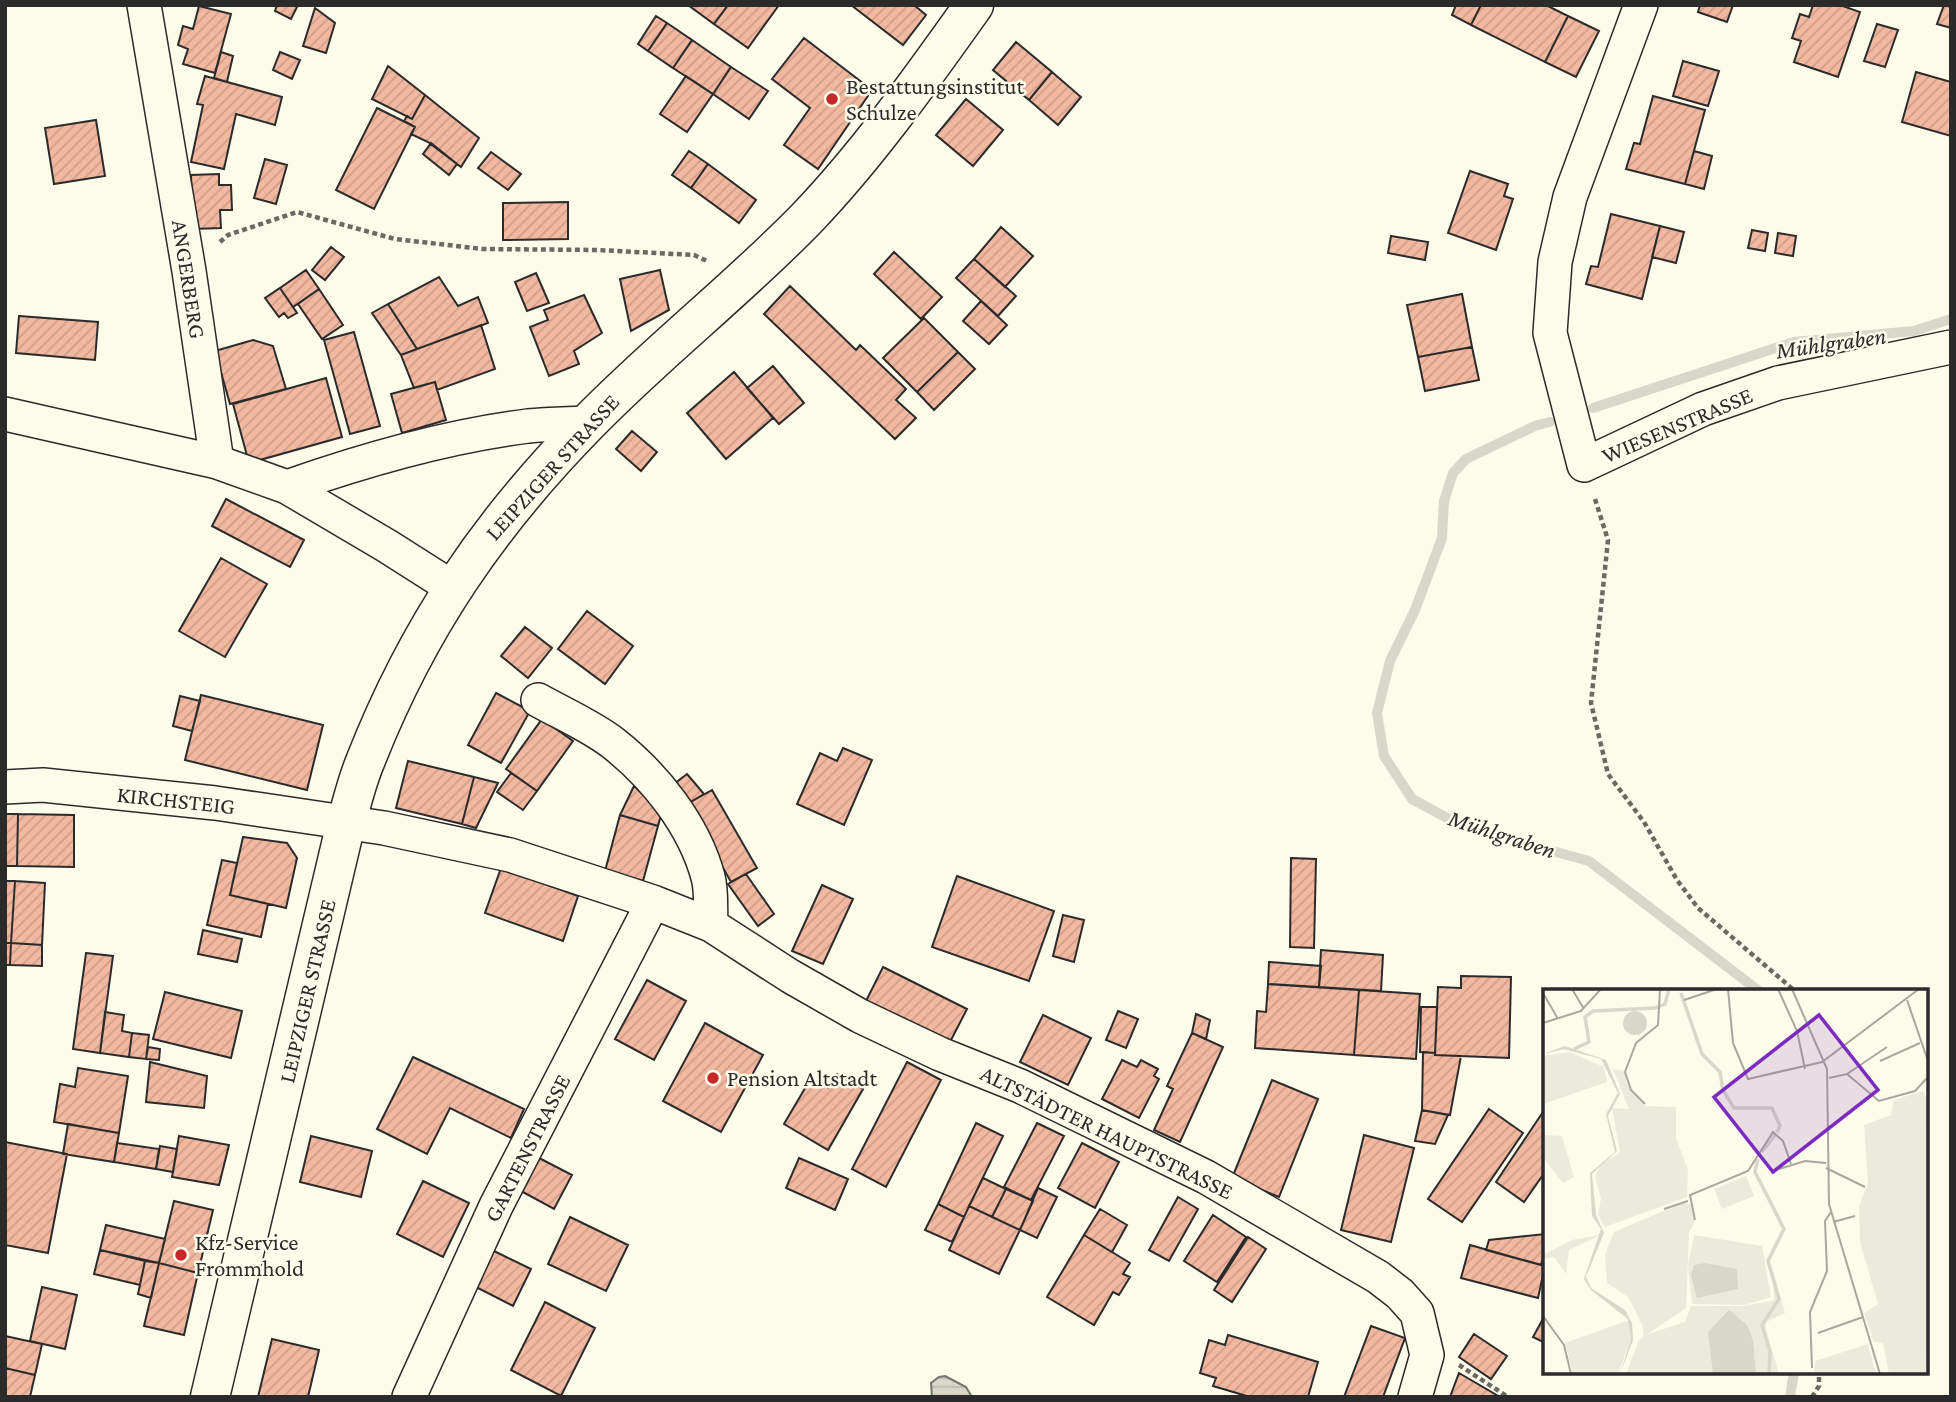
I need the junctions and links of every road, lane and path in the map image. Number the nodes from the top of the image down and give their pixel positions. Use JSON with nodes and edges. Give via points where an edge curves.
{"nodes":[{"id":1,"x":144,"y":5,"type":"edge"},
{"id":2,"x":974,"y":5,"type":"edge"},
{"id":3,"x":1641,"y":5,"type":"edge"},
{"id":4,"x":189,"y":271,"type":"junction"},
{"id":5,"x":748,"y":277,"type":"junction"},
{"id":6,"x":1951,"y":347,"type":"edge"},
{"id":7,"x":5,"y":414,"type":"edge"},
{"id":8,"x":588,"y":423,"type":"junction"},
{"id":9,"x":217,"y":462,"type":"junction"},
{"id":10,"x":1584,"y":465,"type":"junction"},
{"id":11,"x":287,"y":487,"type":"junction"},
{"id":12,"x":453,"y":588,"type":"junction"},
{"id":13,"x":538,"y":700,"type":"dead end"},
{"id":14,"x":5,"y":787,"type":"edge"},
{"id":15,"x":346,"y":823,"type":"junction"},
{"id":16,"x":653,"y":902,"type":"junction"},
{"id":17,"x":711,"y":925,"type":"junction"},
{"id":18,"x":1793,"y":989,"type":"edge"},
{"id":19,"x":1427,"y":1355,"type":"junction"},
{"id":20,"x":1819,"y":1374,"type":"edge"},
{"id":21,"x":210,"y":1397,"type":"edge"},
{"id":22,"x":409,"y":1397,"type":"edge"},
{"id":23,"x":1415,"y":1397,"type":"edge"},
{"id":24,"x":1508,"y":1397,"type":"edge"},
{"id":25,"x":1812,"y":1397,"type":"edge"}],
"edges":[{"from":1,"to":4,"type":"street","name":"ANGERBERG"},
{"from":2,"to":5,"type":"street","name":"LEIPZIGER STRASSE","via":[[837,185]]},
{"from":3,"to":10,"type":"street","name":"WIESENSTRASSE","via":[[1570,197],[1555,262],[1550,333]]},
{"from":4,"to":5,"type":"path","via":[[228,235],[297,212],[395,239],[483,249],[694,255]]},
{"from":4,"to":9,"type":"street","name":"ANGERBERG"},
{"from":5,"to":8,"type":"street","name":"LEIPZIGER STRASSE"},
{"from":6,"to":10,"type":"street","name":"WIESENSTRASSE","via":[[1778,383],[1703,409]]},
{"from":7,"to":9,"type":"street"},
{"from":8,"to":11,"type":"street","via":[[469,436],[341,468]]},
{"from":8,"to":12,"type":"street","name":"LEIPZIGER STRASSE","via":[[511,506]]},
{"from":9,"to":11,"type":"street"},
{"from":10,"to":18,"type":"path","via":[[1608,540],[1591,703],[1608,774],[1698,908]]},
{"from":11,"to":12,"type":"street"},
{"from":12,"to":15,"type":"street","name":"LEIPZIGER STRASSE","via":[[392,700],[364,763]]},
{"from":13,"to":17,"type":"street","via":[[611,742],[648,774],[694,843],[709,878]]},
{"from":14,"to":15,"type":"street","name":"KIRCHSTEIG","via":[[43,785],[201,801]]},
{"from":15,"to":16,"type":"street","name":"ALTSTÄDTER HAUPTSTRASSE","via":[[510,855]]},
{"from":15,"to":21,"type":"street","name":"LEIPZIGER STRASSE"},
{"from":16,"to":17,"type":"street","name":"ALTSTÄDTER HAUPTSTRASSE"},
{"from":16,"to":22,"type":"street","name":"GARTENSTRASSE","via":[[496,1206]]},
{"from":17,"to":19,"type":"street","name":"ALTSTÄDTER HAUPTSTRASSE","via":[[860,1016],[1020,1086],[1206,1177],[1378,1277],[1417,1313]]},
{"from":19,"to":23,"type":"street","name":"ALTSTÄDTER HAUPTSTRASSE"},
{"from":19,"to":24,"type":"path","via":[[1452,1360]]},
{"from":20,"to":25,"type":"path"}]}
